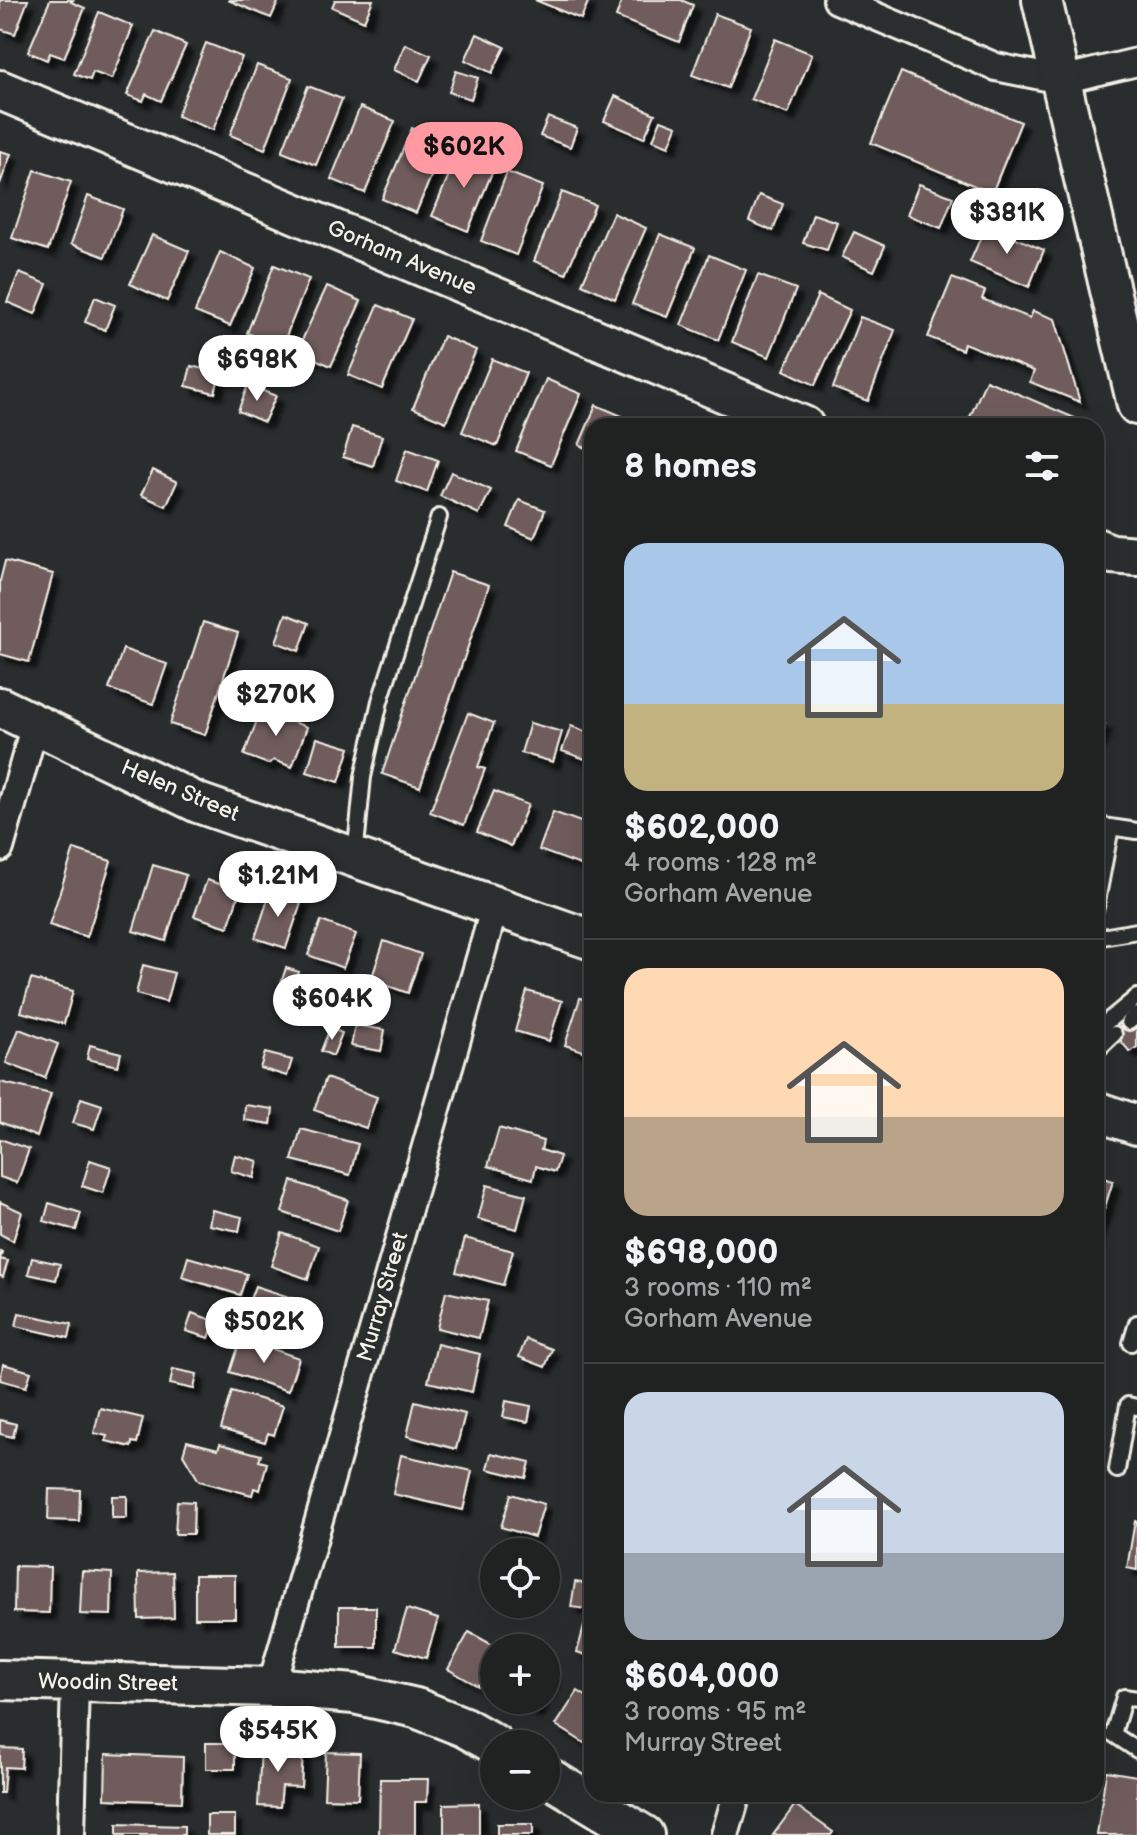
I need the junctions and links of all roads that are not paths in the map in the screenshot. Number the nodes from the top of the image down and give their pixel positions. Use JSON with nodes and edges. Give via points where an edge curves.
{"nodes":[{"id":1,"x":837,"y":0,"type":"edge"},
{"id":2,"x":1042,"y":0,"type":"edge"},
{"id":3,"x":1137,"y":62,"type":"edge"},
{"id":4,"x":1061,"y":80,"type":"junction"},
{"id":5,"x":0,"y":90,"type":"edge"},
{"id":6,"x":1137,"y":405,"type":"edge"},
{"id":7,"x":785,"y":418,"type":"edge"},
{"id":8,"x":439,"y":517,"type":"dead end"},
{"id":9,"x":1104,"y":551,"type":"edge"},
{"id":10,"x":1137,"y":556,"type":"edge"},
{"id":11,"x":0,"y":707,"type":"edge"},
{"id":12,"x":35,"y":724,"type":"junction"},
{"id":13,"x":1104,"y":826,"type":"edge"},
{"id":14,"x":1137,"y":831,"type":"edge"},
{"id":15,"x":0,"y":848,"type":"edge"},
{"id":16,"x":355,"y":857,"type":"junction"},
{"id":17,"x":495,"y":906,"type":"junction"},
{"id":18,"x":1137,"y":931,"type":"edge"},
{"id":19,"x":584,"y":937,"type":"edge"},
{"id":20,"x":1104,"y":937,"type":"edge"},
{"id":21,"x":1137,"y":997,"type":"edge"},
{"id":22,"x":1104,"y":1024,"type":"edge"},
{"id":23,"x":1114,"y":1034,"type":"dead end"},
{"id":24,"x":1104,"y":1043,"type":"edge"},
{"id":25,"x":1104,"y":1114,"type":"edge"},
{"id":26,"x":1137,"y":1125,"type":"edge"},
{"id":27,"x":1137,"y":1323,"type":"edge"},
{"id":28,"x":1131,"y":1343,"type":"dead end"},
{"id":29,"x":1137,"y":1407,"type":"edge"},
{"id":30,"x":1117,"y":1470,"type":"dead end"},
{"id":31,"x":0,"y":1680,"type":"edge"},
{"id":32,"x":75,"y":1682,"type":"junction"},
{"id":33,"x":271,"y":1687,"type":"junction"},
{"id":34,"x":1137,"y":1699,"type":"edge"},
{"id":35,"x":480,"y":1736,"type":"edge"},
{"id":36,"x":1137,"y":1750,"type":"edge"},
{"id":37,"x":560,"y":1784,"type":"edge"},
{"id":38,"x":584,"y":1799,"type":"edge"},
{"id":39,"x":589,"y":1802,"type":"edge"},
{"id":40,"x":735,"y":1802,"type":"edge"},
{"id":41,"x":71,"y":1835,"type":"edge"},
{"id":42,"x":644,"y":1835,"type":"edge"},
{"id":43,"x":725,"y":1835,"type":"edge"}],
"edges":[{"from":1,"to":4,"type":"street","via":[[996,67]]},
{"from":2,"to":4,"type":"main road"},
{"from":3,"to":4,"type":"street"},
{"from":4,"to":6,"type":"main road"},
{"from":5,"to":7,"type":"main road","name":"Gorham Avenue"},
{"from":8,"to":16,"type":"lane","via":[[380,701],[363,777]]},
{"from":9,"to":10,"type":"main road"},
{"from":11,"to":12,"type":"main road","name":"Helen Street"},
{"from":12,"to":15,"type":"street"},
{"from":12,"to":16,"type":"main road","name":"Helen Street","via":[[198,803]]},
{"from":13,"to":14,"type":"lane"},
{"from":16,"to":17,"type":"main road","name":"Helen Street"},
{"from":17,"to":19,"type":"main road","name":"Helen Street"},
{"from":17,"to":33,"type":"street","name":"Murray Street"},
{"from":18,"to":20,"type":"lane"},
{"from":21,"to":22,"type":"lane"},
{"from":23,"to":24,"type":"lane"},
{"from":25,"to":26,"type":"main road"},
{"from":27,"to":28,"type":"lane"},
{"from":29,"to":30,"type":"lane","via":[[1128,1405]]},
{"from":31,"to":32,"type":"main road","name":"Woodin Street"},
{"from":32,"to":33,"type":"main road","name":"Woodin Street"},
{"from":32,"to":41,"type":"street"},
{"from":33,"to":35,"type":"main road","name":"Woodin Street","via":[[354,1694],[416,1708]]},
{"from":34,"to":36,"type":"lane","via":[[1124,1697],[1113,1734]]},
{"from":37,"to":38,"type":"main road"},
{"from":39,"to":42,"type":"main road"},
{"from":40,"to":43,"type":"street"}]}
